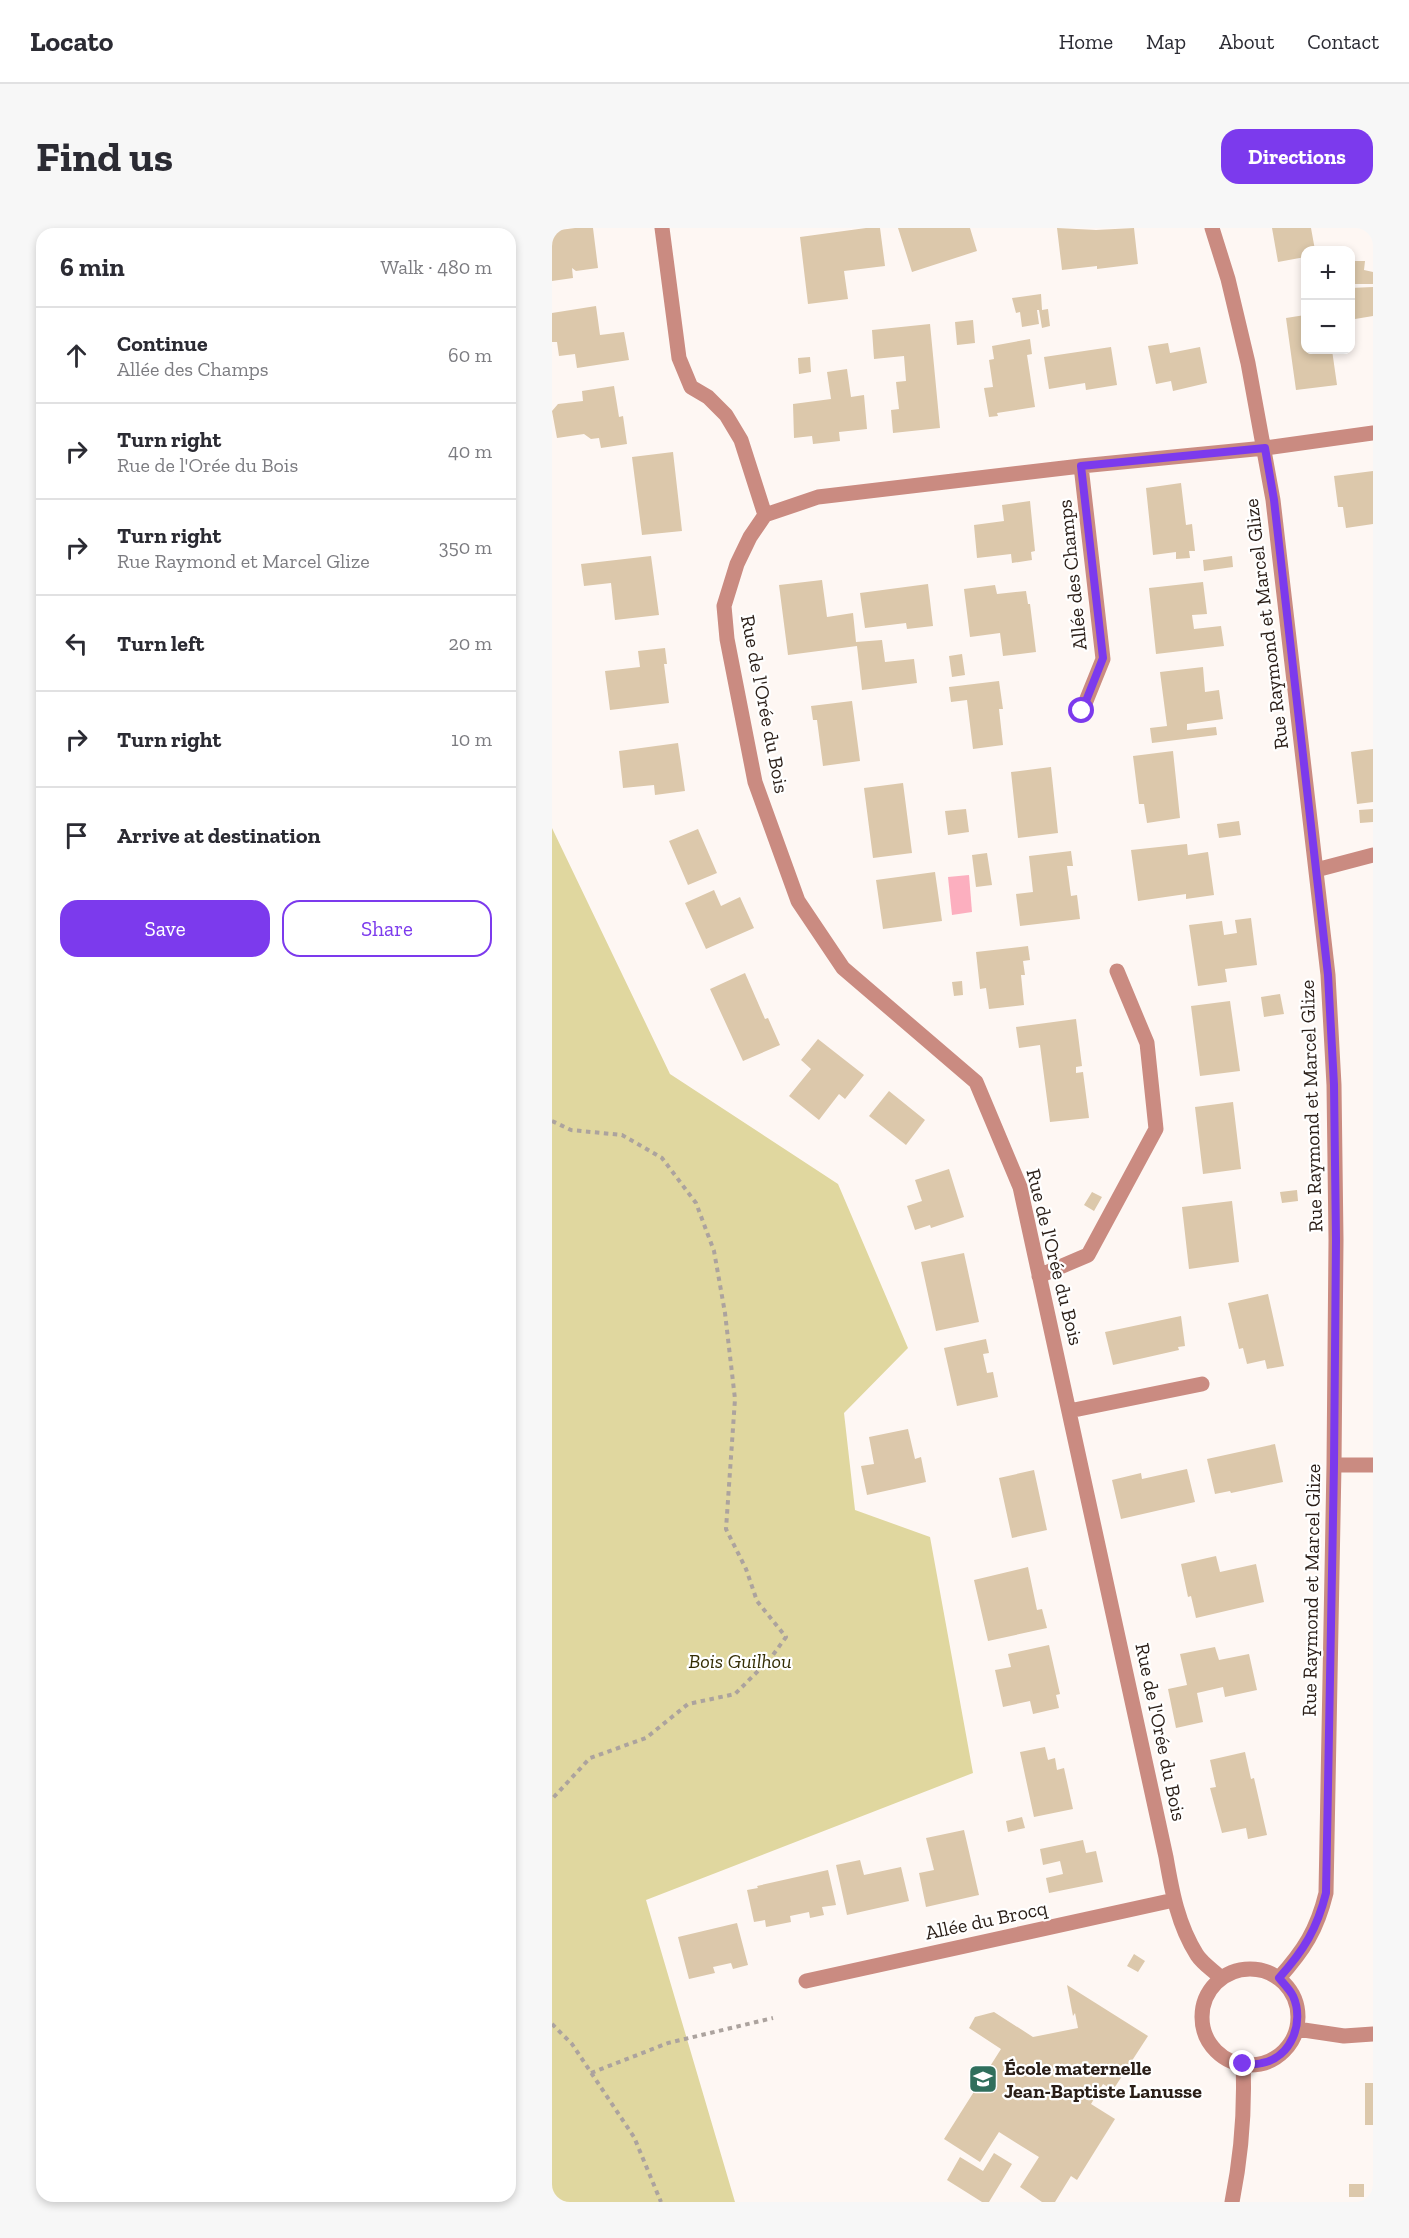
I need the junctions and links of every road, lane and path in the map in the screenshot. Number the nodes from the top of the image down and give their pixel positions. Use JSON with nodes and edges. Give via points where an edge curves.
{"nodes":[{"id":1,"x":662,"y":228,"type":"edge"},
{"id":2,"x":1212,"y":228,"type":"edge"},
{"id":3,"x":1373,"y":433,"type":"edge"},
{"id":4,"x":1265,"y":448,"type":"junction"},
{"id":5,"x":1081,"y":466,"type":"junction"},
{"id":6,"x":765,"y":515,"type":"junction"},
{"id":7,"x":1082,"y":711,"type":"dead end"},
{"id":8,"x":1373,"y":855,"type":"edge"},
{"id":9,"x":1316,"y":870,"type":"junction"},
{"id":10,"x":1117,"y":971,"type":"dead end"},
{"id":11,"x":552,"y":1121,"type":"edge"},
{"id":12,"x":1040,"y":1276,"type":"junction"},
{"id":13,"x":1202,"y":1384,"type":"dead end"},
{"id":14,"x":1069,"y":1411,"type":"junction"},
{"id":15,"x":1334,"y":1465,"type":"junction"},
{"id":16,"x":1373,"y":1465,"type":"edge"},
{"id":17,"x":552,"y":1799,"type":"edge"},
{"id":18,"x":1174,"y":1900,"type":"junction"},
{"id":19,"x":1221,"y":1978,"type":"junction"},
{"id":20,"x":1279,"y":1978,"type":"junction"},
{"id":21,"x":806,"y":1981,"type":"dead end"},
{"id":22,"x":773,"y":2018,"type":"dead end"},
{"id":23,"x":552,"y":2024,"type":"edge"},
{"id":24,"x":1297,"y":2029,"type":"junction"},
{"id":25,"x":1373,"y":2034,"type":"edge"},
{"id":26,"x":1243,"y":2064,"type":"junction"},
{"id":27,"x":591,"y":2073,"type":"junction"},
{"id":28,"x":662,"y":2202,"type":"edge"},
{"id":29,"x":1232,"y":2202,"type":"edge"}],
"edges":[{"from":1,"to":6,"type":"street","via":[[679,358],[691,387],[726,415],[741,440]]},
{"from":2,"to":4,"type":"street","name":"Rue Raymond et Marcel Glize"},
{"from":3,"to":4,"type":"street"},
{"from":4,"to":5,"type":"street"},
{"from":4,"to":9,"type":"street","name":"Rue Raymond et Marcel Glize"},
{"from":5,"to":6,"type":"street","via":[[818,497]]},
{"from":5,"to":7,"type":"street","name":"Allée des Champs","via":[[1103,658]]},
{"from":6,"to":12,"type":"street","name":"Rue de l'Orée du Bois","via":[[737,564],[724,606],[755,782],[798,901],[843,968],[976,1082],[1020,1186]]},
{"from":8,"to":9,"type":"street"},
{"from":9,"to":15,"type":"street","name":"Rue Raymond et Marcel Glize","via":[[1328,975],[1334,1085]]},
{"from":10,"to":12,"type":"street","via":[[1147,1043],[1156,1129],[1088,1255]]},
{"from":11,"to":17,"type":"path","via":[[571,1130],[622,1135],[662,1158],[696,1203],[714,1251],[735,1400],[726,1529],[758,1600],[786,1637],[735,1694],[688,1704],[646,1738],[590,1758]]},
{"from":12,"to":14,"type":"street","name":"Rue de l'Orée du Bois"},
{"from":13,"to":14,"type":"street"},
{"from":14,"to":18,"type":"street","name":"Rue de l'Orée du Bois"},
{"from":15,"to":16,"type":"street"},
{"from":15,"to":20,"type":"street","name":"Rue Raymond et Marcel Glize","via":[[1326,1893],[1302,1952]]},
{"from":18,"to":19,"type":"street","name":"Rue de l'Orée du Bois","via":[[1198,1957]]},
{"from":18,"to":21,"type":"street","name":"Allée du Brocq"},
{"from":19,"to":20,"type":"street","via":[[1247,1969],[1264,1970]]},
{"from":19,"to":26,"type":"street","via":[[1203,2005],[1205,2035],[1227,2059]]},
{"from":20,"to":24,"type":"street","via":[[1293,1994],[1298,2010]]},
{"from":22,"to":27,"type":"path","via":[[668,2043]]},
{"from":23,"to":27,"type":"path","via":[[572,2044]]},
{"from":24,"to":25,"type":"street","via":[[1344,2036]]},
{"from":24,"to":26,"type":"street","via":[[1278,2056],[1263,2063]]},
{"from":26,"to":29,"type":"street","via":[[1239,2166]]},
{"from":27,"to":28,"type":"path","via":[[634,2137]]}]}
